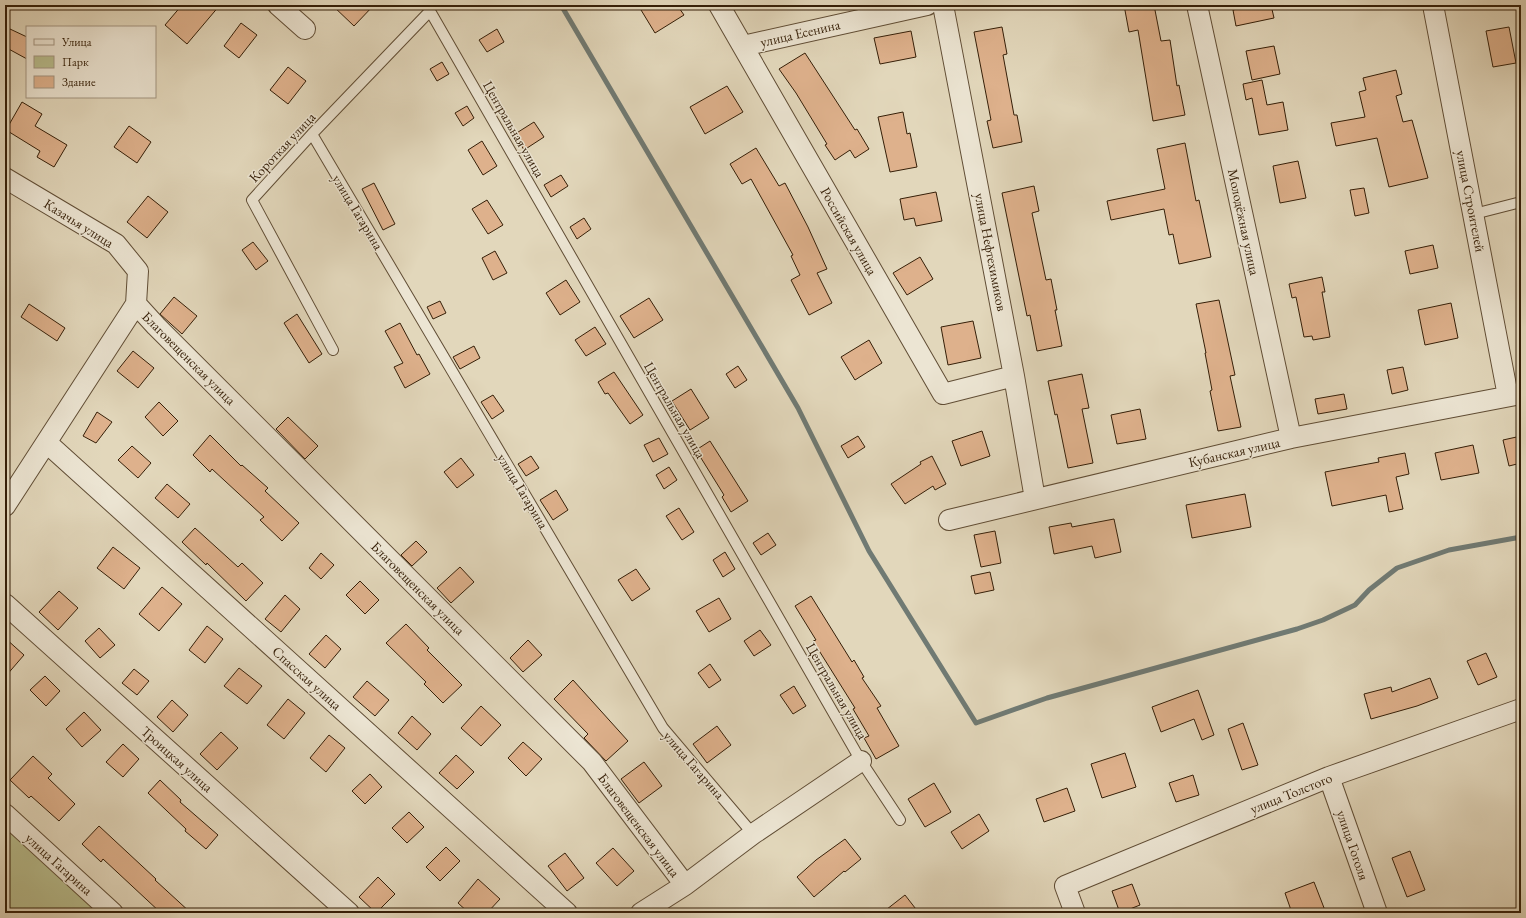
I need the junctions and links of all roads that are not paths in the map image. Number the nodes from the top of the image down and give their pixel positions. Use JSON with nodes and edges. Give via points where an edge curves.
{"nodes":[{"id":1,"x":278,"y":5,"type":"edge"},
{"id":2,"x":719,"y":5,"type":"edge"},
{"id":3,"x":927,"y":5,"type":"edge"},
{"id":4,"x":943,"y":5,"type":"edge"},
{"id":5,"x":1197,"y":5,"type":"edge"},
{"id":6,"x":1433,"y":5,"type":"edge"},
{"id":7,"x":429,"y":8,"type":"edge"},
{"id":8,"x":305,"y":29,"type":"dead end"},
{"id":9,"x":743,"y":46,"type":"junction"},
{"id":10,"x":312,"y":134,"type":"junction"},
{"id":11,"x":5,"y":178,"type":"edge"},
{"id":12,"x":1521,"y":202,"type":"edge"},
{"id":13,"x":1474,"y":214,"type":"junction"},
{"id":14,"x":136,"y":304,"type":"junction"},
{"id":15,"x":333,"y":350,"type":"dead end"},
{"id":16,"x":1014,"y":376,"type":"junction"},
{"id":17,"x":1515,"y":395,"type":"edge"},
{"id":18,"x":1291,"y":438,"type":"junction"},
{"id":19,"x":46,"y":443,"type":"junction"},
{"id":20,"x":1035,"y":499,"type":"junction"},
{"id":21,"x":5,"y":506,"type":"edge"},
{"id":22,"x":949,"y":520,"type":"dead end"},
{"id":23,"x":5,"y":604,"type":"edge"},
{"id":24,"x":1521,"y":710,"type":"edge"},
{"id":25,"x":861,"y":761,"type":"junction"},
{"id":26,"x":1329,"y":777,"type":"junction"},
{"id":27,"x":5,"y":814,"type":"edge"},
{"id":28,"x":900,"y":820,"type":"dead end"},
{"id":29,"x":753,"y":834,"type":"junction"},
{"id":30,"x":684,"y":885,"type":"junction"},
{"id":31,"x":113,"y":913,"type":"edge"},
{"id":32,"x":349,"y":913,"type":"edge"},
{"id":33,"x":567,"y":913,"type":"edge"},
{"id":34,"x":641,"y":913,"type":"edge"},
{"id":35,"x":1074,"y":913,"type":"edge"},
{"id":36,"x":1377,"y":913,"type":"edge"}],
"edges":[{"from":1,"to":8,"type":"street"},
{"from":2,"to":9,"type":"street","name":"Российская улица"},
{"from":3,"to":9,"type":"street","name":"улица Есенина"},
{"from":4,"to":16,"type":"street","name":"улица Нефтехимиков"},
{"from":5,"to":18,"type":"street","name":"Молодёжная улица"},
{"from":6,"to":13,"type":"street","name":"улица Строителей"},
{"from":7,"to":10,"type":"lane","name":"Короткая улица"},
{"from":7,"to":25,"type":"lane","name":"Центральная улица"},
{"from":9,"to":16,"type":"street","name":"Российская улица","via":[[943,394]]},
{"from":10,"to":15,"type":"lane","name":"Короткая улица","via":[[252,200]]},
{"from":10,"to":29,"type":"lane","name":"улица Гагарина","via":[[662,728]]},
{"from":11,"to":14,"type":"street","name":"Казачья улица","via":[[116,244],[138,271]]},
{"from":12,"to":13,"type":"lane"},
{"from":13,"to":17,"type":"street","name":"улица Строителей"},
{"from":14,"to":19,"type":"street"},
{"from":14,"to":30,"type":"street","name":"Благовещенская улица","via":[[592,762]]},
{"from":16,"to":20,"type":"street","name":"улица Нефтехимиков"},
{"from":17,"to":18,"type":"street","name":"Кубанская улица"},
{"from":18,"to":20,"type":"street","name":"Кубанская улица"},
{"from":19,"to":21,"type":"street"},
{"from":19,"to":33,"type":"street","name":"Спасская улица"},
{"from":20,"to":22,"type":"street","name":"Кубанская улица"},
{"from":23,"to":32,"type":"street","name":"Троицкая улица"},
{"from":24,"to":26,"type":"street","name":"улица Толстого"},
{"from":25,"to":28,"type":"lane","name":"Центральная улица"},
{"from":25,"to":29,"type":"street"},
{"from":26,"to":35,"type":"street","name":"улица Толстого","via":[[1065,886]]},
{"from":26,"to":36,"type":"street","name":"улица Гоголя"},
{"from":27,"to":31,"type":"street","name":"улица Гагарина"},
{"from":29,"to":30,"type":"street"},
{"from":30,"to":34,"type":"street"}]}
